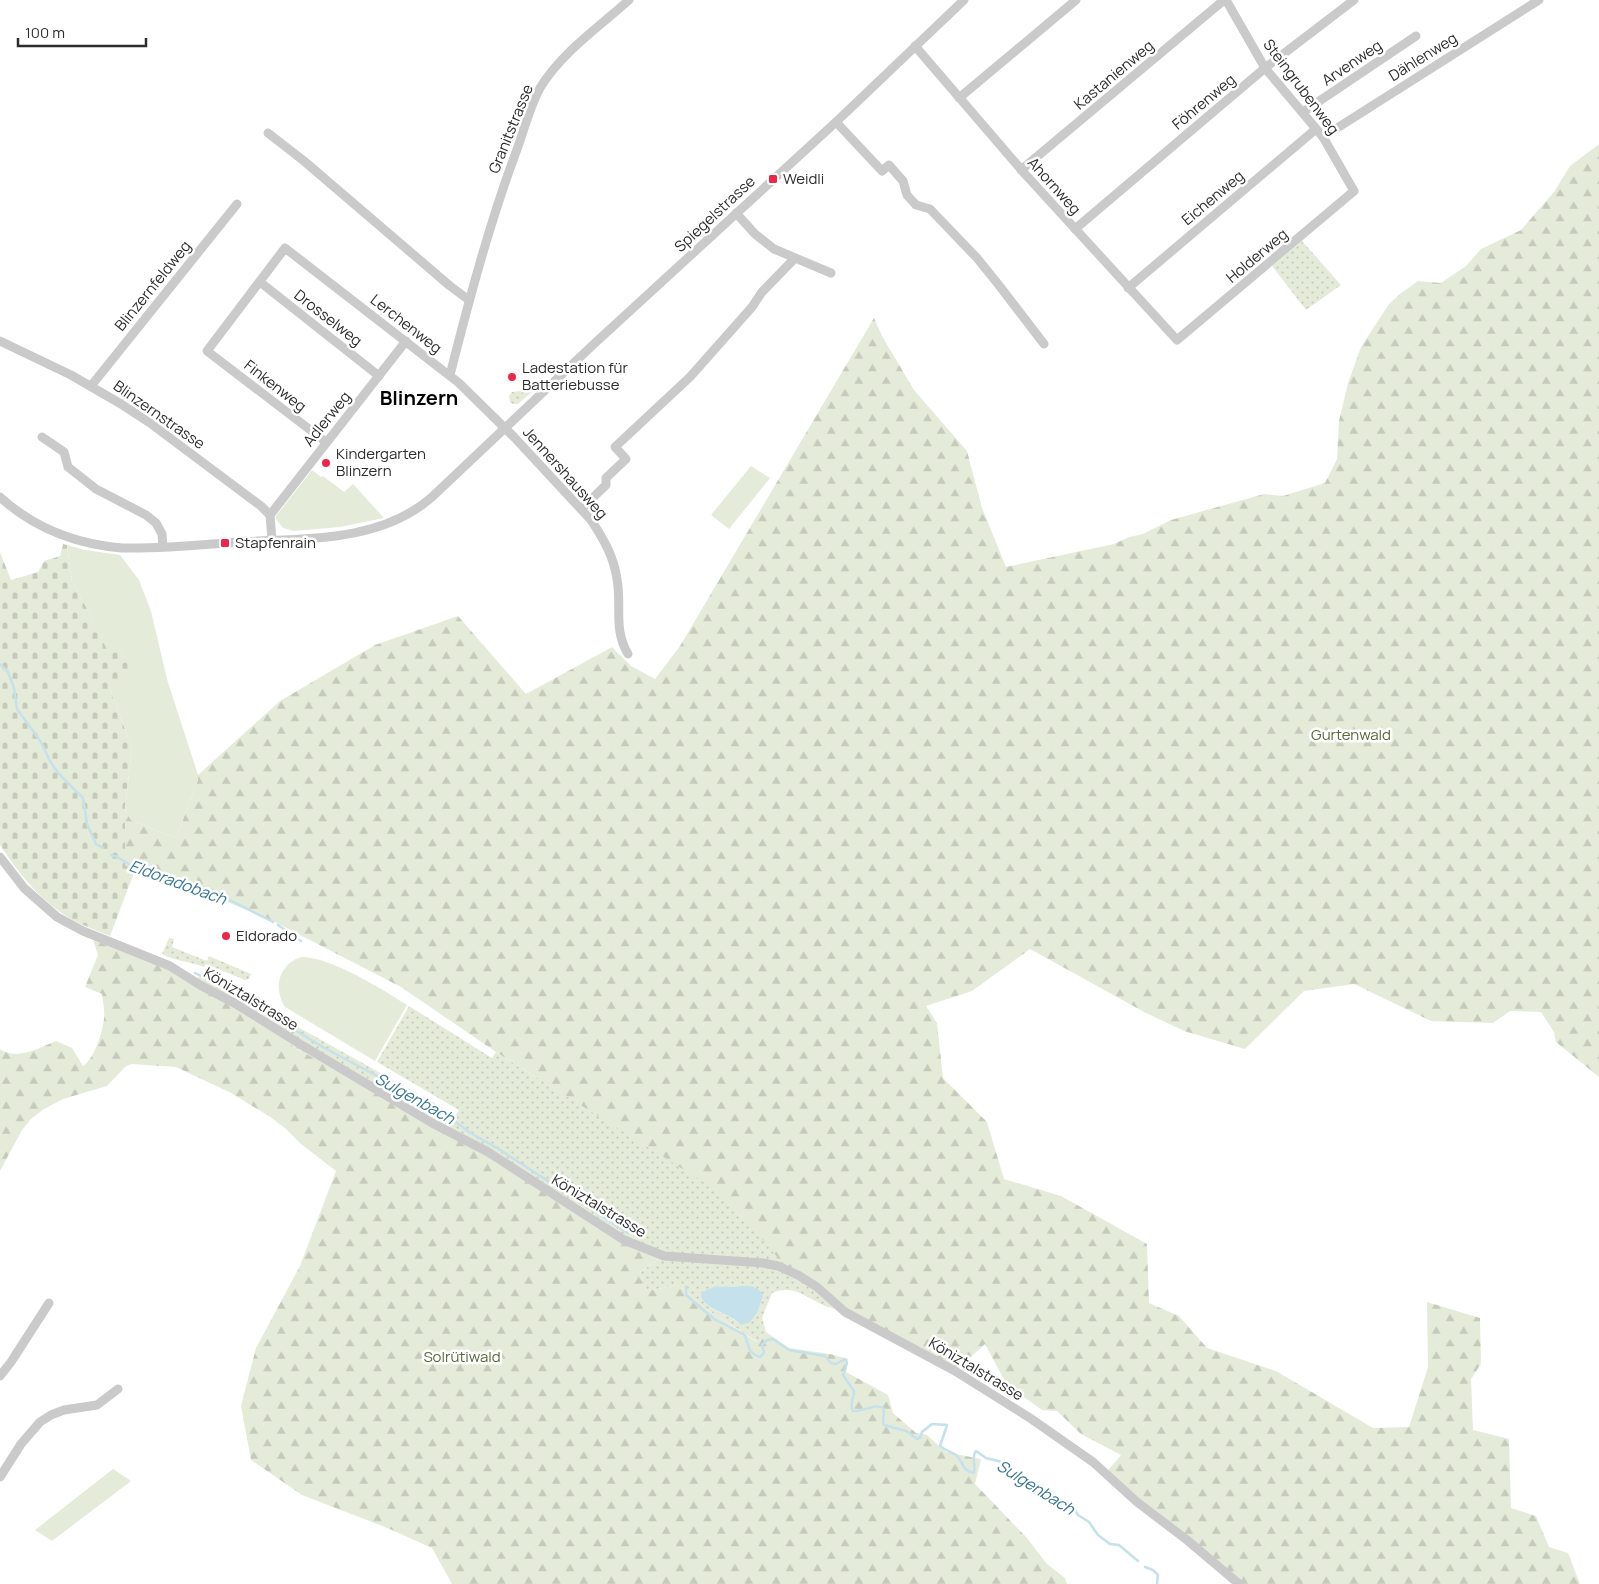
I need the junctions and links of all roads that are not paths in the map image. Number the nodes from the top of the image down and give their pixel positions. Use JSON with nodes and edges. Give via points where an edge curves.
{"nodes":[{"id":1,"x":629,"y":0,"type":"edge"},
{"id":2,"x":964,"y":0,"type":"edge"},
{"id":3,"x":1076,"y":0,"type":"edge"},
{"id":4,"x":1225,"y":0,"type":"edge"},
{"id":5,"x":1539,"y":0,"type":"edge"},
{"id":6,"x":1348,"y":2,"type":"edge"},
{"id":7,"x":1416,"y":36,"type":"dead end"},
{"id":8,"x":914,"y":46,"type":"junction"},
{"id":9,"x":1265,"y":68,"type":"junction"},
{"id":10,"x":959,"y":98,"type":"junction"},
{"id":11,"x":1303,"y":112,"type":"junction"},
{"id":12,"x":836,"y":122,"type":"junction"},
{"id":13,"x":1316,"y":129,"type":"junction"},
{"id":14,"x":268,"y":133,"type":"dead end"},
{"id":15,"x":1323,"y":137,"type":"junction"},
{"id":16,"x":1021,"y":170,"type":"junction"},
{"id":17,"x":1354,"y":191,"type":"joint"},
{"id":18,"x":237,"y":204,"type":"dead end"},
{"id":19,"x":736,"y":213,"type":"junction"},
{"id":20,"x":1075,"y":229,"type":"junction"},
{"id":21,"x":794,"y":258,"type":"junction"},
{"id":22,"x":831,"y":273,"type":"dead end"},
{"id":23,"x":260,"y":282,"type":"junction"},
{"id":24,"x":1128,"y":288,"type":"junction"},
{"id":25,"x":469,"y":300,"type":"junction"},
{"id":26,"x":1176,"y":340,"type":"joint"},
{"id":27,"x":0,"y":341,"type":"edge"},
{"id":28,"x":406,"y":341,"type":"junction"},
{"id":29,"x":1044,"y":344,"type":"dead end"},
{"id":30,"x":450,"y":375,"type":"junction"},
{"id":31,"x":379,"y":376,"type":"junction"},
{"id":32,"x":91,"y":386,"type":"junction"},
{"id":33,"x":505,"y":427,"type":"junction"},
{"id":34,"x":42,"y":437,"type":"dead end"},
{"id":35,"x":326,"y":442,"type":"junction"},
{"id":36,"x":0,"y":497,"type":"edge"},
{"id":37,"x":581,"y":509,"type":"junction"},
{"id":38,"x":270,"y":515,"type":"junction"},
{"id":39,"x":272,"y":540,"type":"junction"},
{"id":40,"x":163,"y":547,"type":"junction"},
{"id":41,"x":628,"y":654,"type":"dead end"},
{"id":42,"x":0,"y":857,"type":"edge"},
{"id":43,"x":49,"y":1303,"type":"dead end"},
{"id":44,"x":0,"y":1376,"type":"edge"},
{"id":45,"x":118,"y":1389,"type":"dead end"},
{"id":46,"x":0,"y":1477,"type":"edge"},
{"id":47,"x":1239,"y":1584,"type":"edge"}],
"edges":[{"from":1,"to":25,"type":"street","name":"Granitstrasse","via":[[578,45],[541,88],[503,188]]},
{"from":2,"to":8,"type":"street","name":"Spiegelstrasse"},
{"from":3,"to":10,"type":"street"},
{"from":4,"to":9,"type":"street","name":"Steingrubenweg"},
{"from":4,"to":16,"type":"street","name":"Kastanienweg"},
{"from":5,"to":15,"type":"street","name":"Dählenweg"},
{"from":6,"to":9,"type":"street","name":"Föhrenweg"},
{"from":7,"to":11,"type":"street","name":"Arvenweg"},
{"from":8,"to":10,"type":"street","name":"Ahornweg"},
{"from":8,"to":12,"type":"street","name":"Spiegelstrasse"},
{"from":9,"to":11,"type":"street","name":"Steingrubenweg"},
{"from":9,"to":20,"type":"street","name":"Föhrenweg"},
{"from":10,"to":16,"type":"street","name":"Ahornweg"},
{"from":11,"to":13,"type":"street","name":"Steingrubenweg"},
{"from":12,"to":19,"type":"street","name":"Spiegelstrasse"},
{"from":12,"to":29,"type":"street","via":[[882,170],[889,165],[903,181],[907,195],[916,205],[930,209],[976,258]]},
{"from":13,"to":15,"type":"street","name":"Steingrubenweg"},
{"from":13,"to":24,"type":"street","name":"Eichenweg"},
{"from":14,"to":25,"type":"street"},
{"from":15,"to":17,"type":"street","name":"Steingrubenweg"},
{"from":16,"to":20,"type":"street","name":"Ahornweg"},
{"from":17,"to":26,"type":"street","name":"Holderweg"},
{"from":18,"to":32,"type":"street","name":"Blinzernfeldweg"},
{"from":19,"to":21,"type":"street","via":[[762,240]]},
{"from":19,"to":33,"type":"street","name":"Spiegelstrasse"},
{"from":20,"to":24,"type":"street","name":"Ahornweg"},
{"from":21,"to":22,"type":"street"},
{"from":21,"to":37,"type":"street","via":[[690,377],[615,447],[626,459],[606,478],[606,485]]},
{"from":23,"to":28,"type":"street","name":"Lerchenweg","via":[[285,248]]},
{"from":23,"to":31,"type":"street","name":"Drosselweg"},
{"from":23,"to":35,"type":"street","name":"Finkenweg","via":[[207,351]]},
{"from":24,"to":26,"type":"street","name":"Ahornweg"},
{"from":25,"to":30,"type":"street","name":"Granitstrasse"},
{"from":27,"to":32,"type":"street","name":"Blinzernstrasse"},
{"from":28,"to":30,"type":"street","name":"Lerchenweg"},
{"from":28,"to":31,"type":"street","name":"Adlerweg"},
{"from":30,"to":33,"type":"street","name":"Lerchenweg"},
{"from":31,"to":35,"type":"street","name":"Adlerweg"},
{"from":32,"to":38,"type":"street","name":"Blinzernstrasse","via":[[150,423]]},
{"from":33,"to":37,"type":"street","name":"Jennershausweg"},
{"from":33,"to":39,"type":"street","name":"Spiegelstrasse","via":[[422,505],[401,519],[358,532]]},
{"from":34,"to":40,"type":"street","via":[[64,452],[68,467],[96,489],[156,522],[162,534]]},
{"from":35,"to":38,"type":"street","name":"Adlerweg"},
{"from":36,"to":40,"type":"street","name":"Spiegelstrasse","via":[[36,524],[72,540],[122,548]]},
{"from":37,"to":41,"type":"street","name":"Jennershausweg","via":[[600,534],[613,560],[618,579],[619,630]]},
{"from":38,"to":39,"type":"street"},
{"from":39,"to":40,"type":"street","name":"Spiegelstrasse"},
{"from":42,"to":47,"type":"street","name":"Köniztalstrasse","via":[[24,888],[70,925],[170,966],[496,1158],[624,1240],[664,1256],[763,1263],[798,1275],[845,1312],[955,1371],[1093,1462]]},
{"from":43,"to":44,"type":"street"},
{"from":45,"to":46,"type":"street","via":[[96,1404],[64,1410],[40,1422]]}]}
